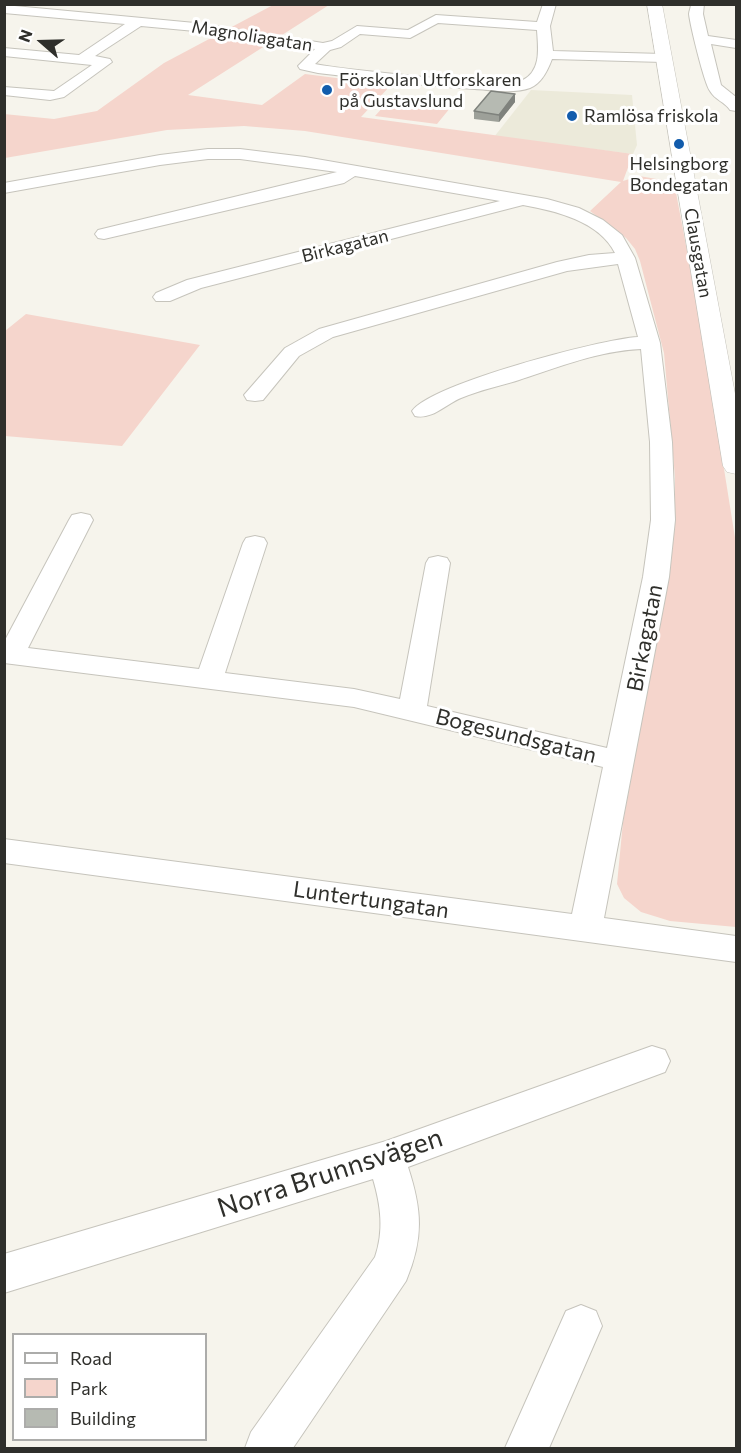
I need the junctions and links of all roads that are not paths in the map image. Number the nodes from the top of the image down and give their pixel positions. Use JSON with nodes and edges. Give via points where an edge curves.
{"nodes":[{"id":1,"x":550,"y":4,"type":"edge"},
{"id":2,"x":654,"y":4,"type":"edge"},
{"id":3,"x":698,"y":4,"type":"edge"},
{"id":4,"x":4,"y":9,"type":"edge"},
{"id":5,"x":140,"y":21,"type":"junction"},
{"id":6,"x":543,"y":26,"type":"junction"},
{"id":7,"x":701,"y":39,"type":"junction"},
{"id":8,"x":736,"y":44,"type":"edge"},
{"id":9,"x":322,"y":47,"type":"junction"},
{"id":10,"x":4,"y":52,"type":"edge"},
{"id":11,"x":546,"y":55,"type":"junction"},
{"id":12,"x":663,"y":58,"type":"junction"},
{"id":13,"x":82,"y":59,"type":"junction"},
{"id":14,"x":709,"y":69,"type":"junction"},
{"id":15,"x":729,"y":72,"type":"dead end"},
{"id":16,"x":4,"y":91,"type":"edge"},
{"id":17,"x":735,"y":106,"type":"edge"},
{"id":18,"x":352,"y":170,"type":"junction"},
{"id":19,"x":5,"y":191,"type":"edge"},
{"id":20,"x":528,"y":200,"type":"junction"},
{"id":21,"x":104,"y":234,"type":"dead end"},
{"id":22,"x":626,"y":258,"type":"junction"},
{"id":23,"x":163,"y":297,"type":"dead end"},
{"id":24,"x":650,"y":343,"type":"junction"},
{"id":25,"x":255,"y":395,"type":"dead end"},
{"id":26,"x":423,"y":411,"type":"dead end"},
{"id":27,"x":736,"y":466,"type":"edge"},
{"id":28,"x":81,"y":520,"type":"dead end"},
{"id":29,"x":255,"y":543,"type":"dead end"},
{"id":30,"x":438,"y":563,"type":"dead end"},
{"id":31,"x":8,"y":655,"type":"edge"},
{"id":32,"x":209,"y":679,"type":"junction"},
{"id":33,"x":412,"y":711,"type":"junction"},
{"id":34,"x":620,"y":761,"type":"junction"},
{"id":35,"x":4,"y":851,"type":"edge"},
{"id":36,"x":586,"y":928,"type":"junction"},
{"id":37,"x":736,"y":949,"type":"edge"},
{"id":38,"x":652,"y":1061,"type":"dead end"},
{"id":39,"x":386,"y":1158,"type":"junction"},
{"id":40,"x":4,"y":1275,"type":"edge"},
{"id":41,"x":581,"y":1326,"type":"dead end"},
{"id":42,"x":267,"y":1449,"type":"edge"},
{"id":43,"x":527,"y":1449,"type":"edge"}],
"edges":[{"from":1,"to":6,"type":"street"},
{"from":2,"to":12,"type":"main road","name":"Clausgatan"},
{"from":3,"to":7,"type":"street"},
{"from":4,"to":5,"type":"street","name":"Magnoliagatan"},
{"from":5,"to":9,"type":"street","name":"Magnoliagatan"},
{"from":5,"to":13,"type":"street"},
{"from":6,"to":9,"type":"street","via":[[436,19],[410,34],[357,30],[336,44]]},
{"from":6,"to":11,"type":"street"},
{"from":7,"to":8,"type":"street"},
{"from":7,"to":14,"type":"street"},
{"from":9,"to":11,"type":"street","name":"Magnoliagatan","via":[[307,67],[385,78],[507,86],[530,83],[541,70]]},
{"from":10,"to":13,"type":"street"},
{"from":11,"to":12,"type":"street"},
{"from":12,"to":27,"type":"main road","name":"Clausgatan"},
{"from":13,"to":16,"type":"street","via":[[105,62],[55,95]]},
{"from":14,"to":15,"type":"street"},
{"from":14,"to":17,"type":"street","via":[[717,91]]},
{"from":18,"to":19,"type":"street","name":"Birkagatan","via":[[260,155],[208,154]]},
{"from":18,"to":20,"type":"street","name":"Birkagatan"},
{"from":18,"to":21,"type":"street","via":[[338,179]]},
{"from":20,"to":22,"type":"street","name":"Birkagatan","via":[[564,208],[597,224],[616,239]]},
{"from":20,"to":23,"type":"street","name":"Birkagatan","via":[[194,284]]},
{"from":22,"to":24,"type":"street","name":"Birkagatan"},
{"from":22,"to":25,"type":"street","via":[[564,266],[326,333],[292,352]]},
{"from":24,"to":26,"type":"street","via":[[591,351],[445,396]]},
{"from":24,"to":34,"type":"street","name":"Birkagatan","via":[[661,442],[663,520],[650,616]]},
{"from":28,"to":31,"type":"street","name":"Bogesundsgatan"},
{"from":29,"to":32,"type":"street"},
{"from":30,"to":33,"type":"street","name":"Bogesundsgatan"},
{"from":31,"to":32,"type":"street","name":"Bogesundsgatan"},
{"from":32,"to":33,"type":"street","name":"Bogesundsgatan","via":[[336,695]]},
{"from":33,"to":34,"type":"street","name":"Bogesundsgatan"},
{"from":34,"to":36,"type":"street","name":"Birkagatan"},
{"from":35,"to":36,"type":"street","name":"Luntertungatan"},
{"from":36,"to":37,"type":"street","name":"Luntertungatan"},
{"from":38,"to":39,"type":"street","name":"Norra Brunnsvägen"},
{"from":39,"to":40,"type":"street","name":"Norra Brunnsvägen"},
{"from":39,"to":42,"type":"street","via":[[402,1221],[392,1267]]},
{"from":41,"to":43,"type":"street"}]}
